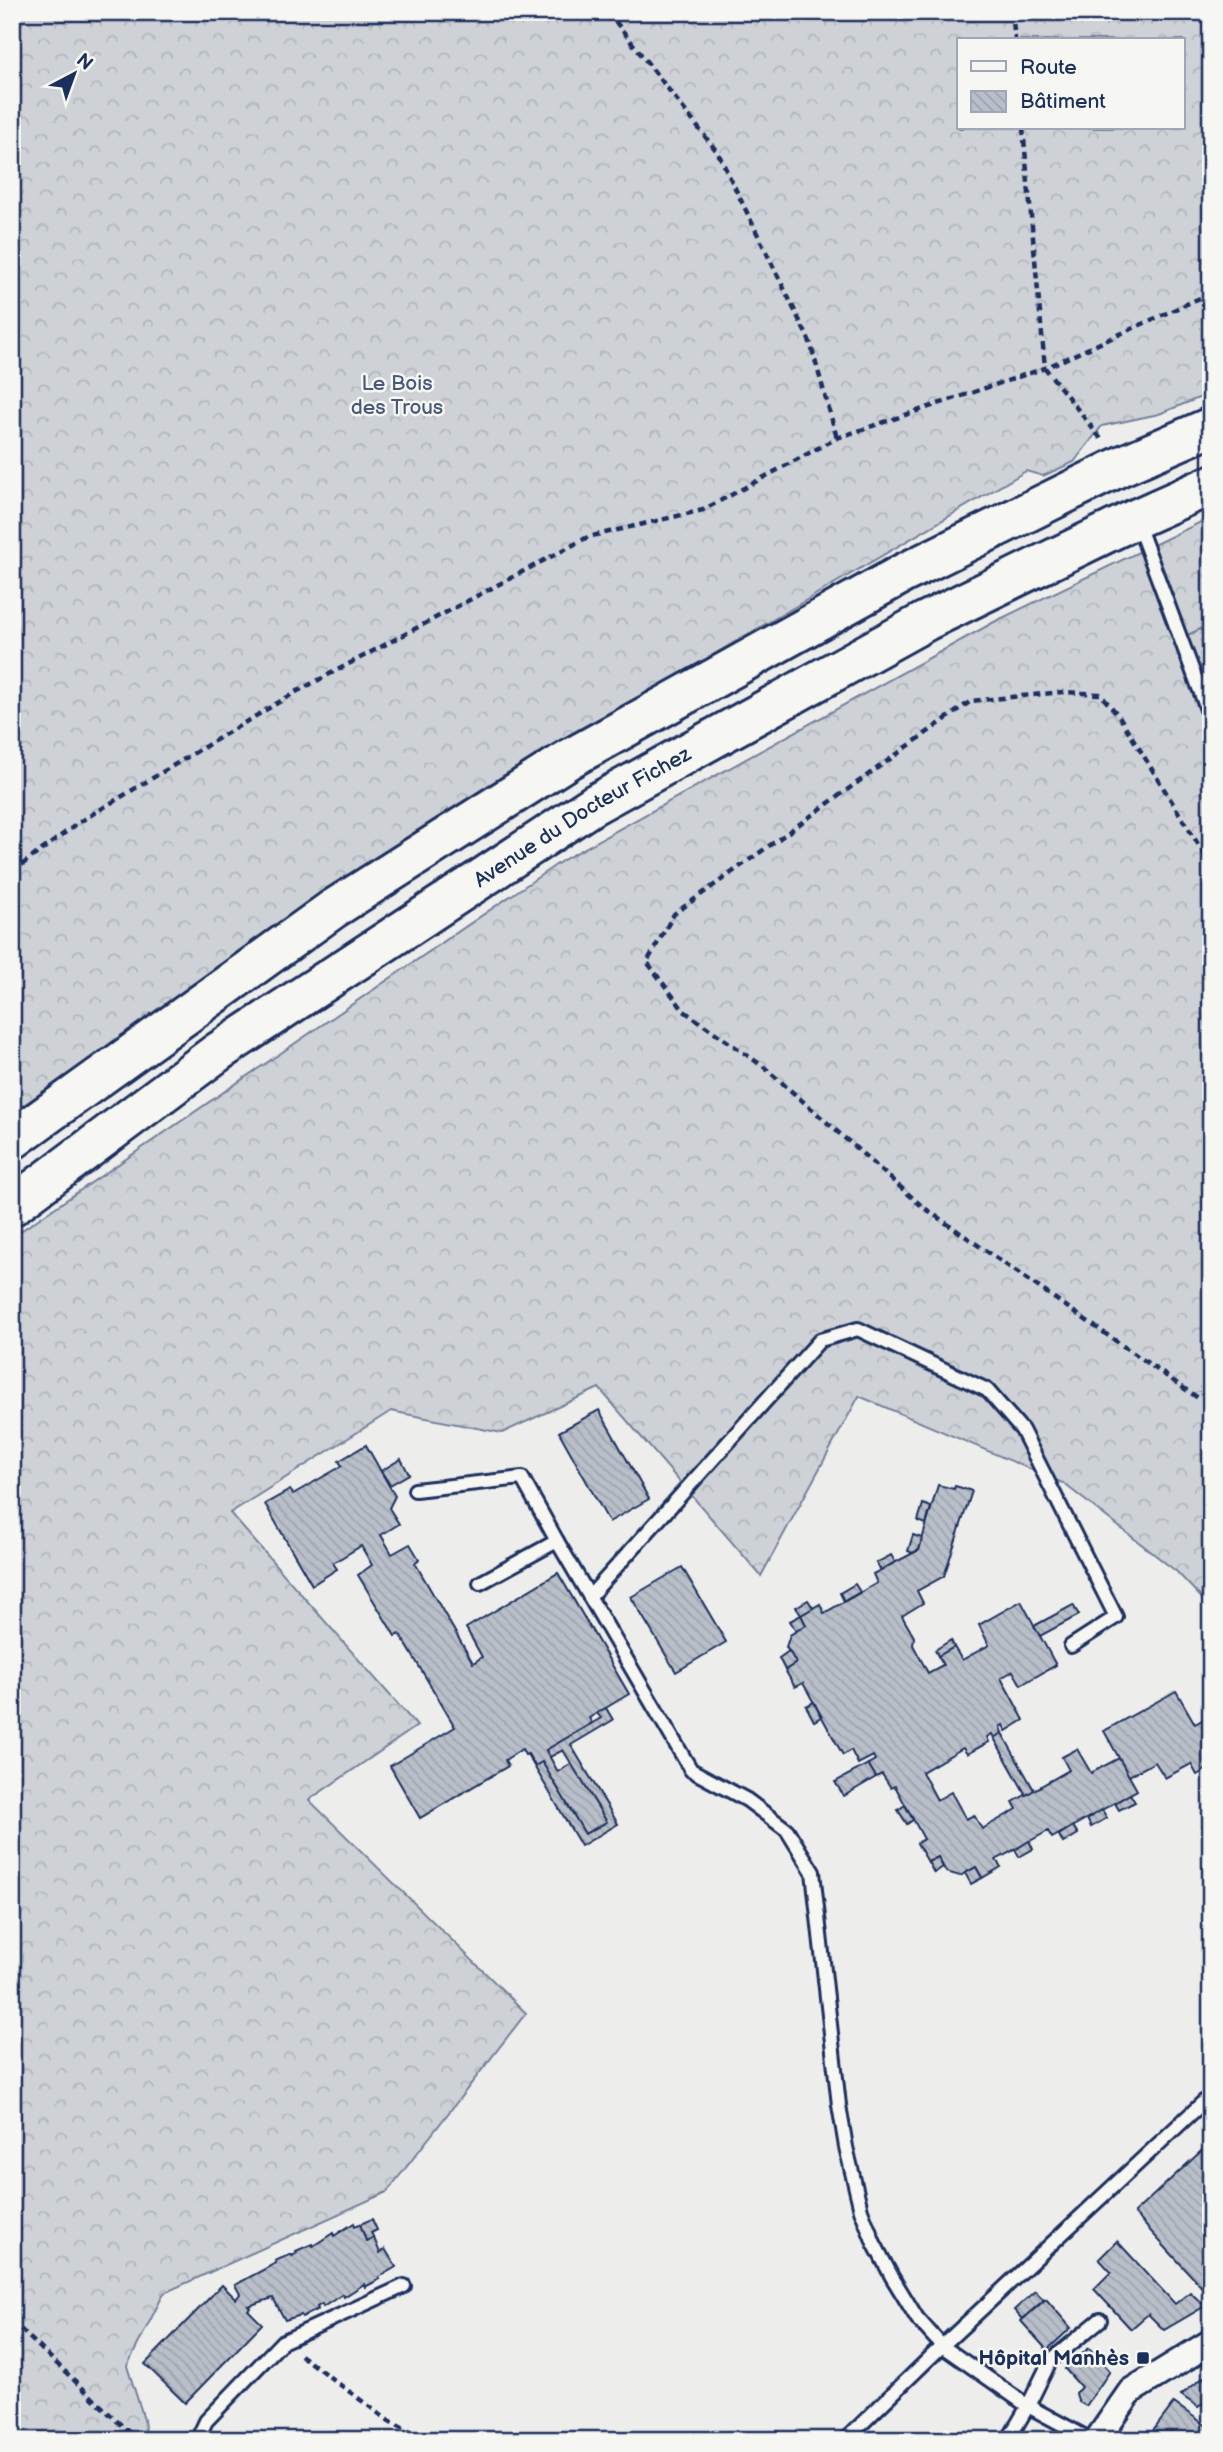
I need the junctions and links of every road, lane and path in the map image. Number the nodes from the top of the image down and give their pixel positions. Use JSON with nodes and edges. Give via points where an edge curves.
{"nodes":[{"id":1,"x":608,"y":12,"type":"edge"},
{"id":2,"x":1012,"y":12,"type":"edge"},
{"id":3,"x":1015,"y":38,"type":"edge"},
{"id":4,"x":1023,"y":130,"type":"edge"},
{"id":5,"x":1211,"y":293,"type":"edge"},
{"id":6,"x":1045,"y":368,"type":"junction"},
{"id":7,"x":1211,"y":427,"type":"edge"},
{"id":8,"x":837,"y":438,"type":"junction"},
{"id":9,"x":1121,"y":466,"type":"junction"},
{"id":10,"x":1202,"y":489,"type":"edge"},
{"id":11,"x":1135,"y":519,"type":"junction"},
{"id":12,"x":1211,"y":720,"type":"edge"},
{"id":13,"x":1211,"y":865,"type":"edge"},
{"id":14,"x":12,"y":872,"type":"edge"},
{"id":15,"x":12,"y":1140,"type":"edge"},
{"id":16,"x":12,"y":1206,"type":"edge"},
{"id":17,"x":1211,"y":1407,"type":"edge"},
{"id":18,"x":415,"y":1490,"type":"dead end"},
{"id":19,"x":557,"y":1541,"type":"junction"},
{"id":20,"x":480,"y":1583,"type":"dead end"},
{"id":21,"x":590,"y":1595,"type":"junction"},
{"id":22,"x":1071,"y":1646,"type":"dead end"},
{"id":23,"x":1211,"y":2095,"type":"edge"},
{"id":24,"x":404,"y":2286,"type":"dead end"},
{"id":25,"x":1100,"y":2320,"type":"dead end"},
{"id":26,"x":12,"y":2321,"type":"edge"},
{"id":27,"x":282,"y":2342,"type":"junction"},
{"id":28,"x":1211,"y":2342,"type":"edge"},
{"id":29,"x":942,"y":2346,"type":"junction"},
{"id":30,"x":1028,"y":2406,"type":"junction"},
{"id":31,"x":137,"y":2440,"type":"edge"},
{"id":32,"x":197,"y":2440,"type":"edge"},
{"id":33,"x":426,"y":2440,"type":"edge"},
{"id":34,"x":845,"y":2440,"type":"edge"},
{"id":35,"x":1008,"y":2440,"type":"edge"},
{"id":36,"x":1091,"y":2440,"type":"edge"},
{"id":37,"x":1097,"y":2440,"type":"edge"}],
"edges":[{"from":1,"to":8,"type":"path","via":[[718,153],[810,342]]},
{"from":2,"to":3,"type":"path"},
{"from":4,"to":6,"type":"path"},
{"from":5,"to":6,"type":"path"},
{"from":6,"to":8,"type":"path"},
{"from":6,"to":9,"type":"path"},
{"from":7,"to":9,"type":"main road"},
{"from":8,"to":14,"type":"path","via":[[703,510],[588,537],[294,694],[81,821]]},
{"from":9,"to":15,"type":"main road","via":[[904,573],[569,759],[333,909]]},
{"from":10,"to":11,"type":"main road","name":"Avenue du Docteur Fichez"},
{"from":11,"to":12,"type":"lane"},
{"from":11,"to":16,"type":"main road","name":"Avenue du Docteur Fichez","via":[[926,621],[593,805],[218,1052]]},
{"from":13,"to":17,"type":"path","via":[[1119,716],[1100,694],[1063,692],[971,701],[674,914],[647,962],[684,1011],[764,1067],[923,1207]]},
{"from":18,"to":19,"type":"lane","via":[[522,1478]]},
{"from":19,"to":20,"type":"lane"},
{"from":19,"to":21,"type":"lane"},
{"from":21,"to":22,"type":"lane","via":[[820,1340],[858,1329],[988,1390],[1022,1430],[1116,1617]]},
{"from":21,"to":29,"type":"lane","via":[[691,1770],[747,1800],[787,1830],[813,1872],[839,2105],[861,2210],[898,2287]]},
{"from":23,"to":29,"type":"lane"},
{"from":24,"to":27,"type":"lane"},
{"from":25,"to":30,"type":"lane","via":[[1050,2361]]},
{"from":26,"to":31,"type":"path"},
{"from":27,"to":32,"type":"lane","via":[[206,2421]]},
{"from":27,"to":33,"type":"path","via":[[390,2421]]},
{"from":28,"to":37,"type":"street","via":[[1131,2391]]},
{"from":29,"to":30,"type":"lane"},
{"from":29,"to":34,"type":"lane"},
{"from":30,"to":35,"type":"lane"},
{"from":30,"to":36,"type":"lane"}]}
